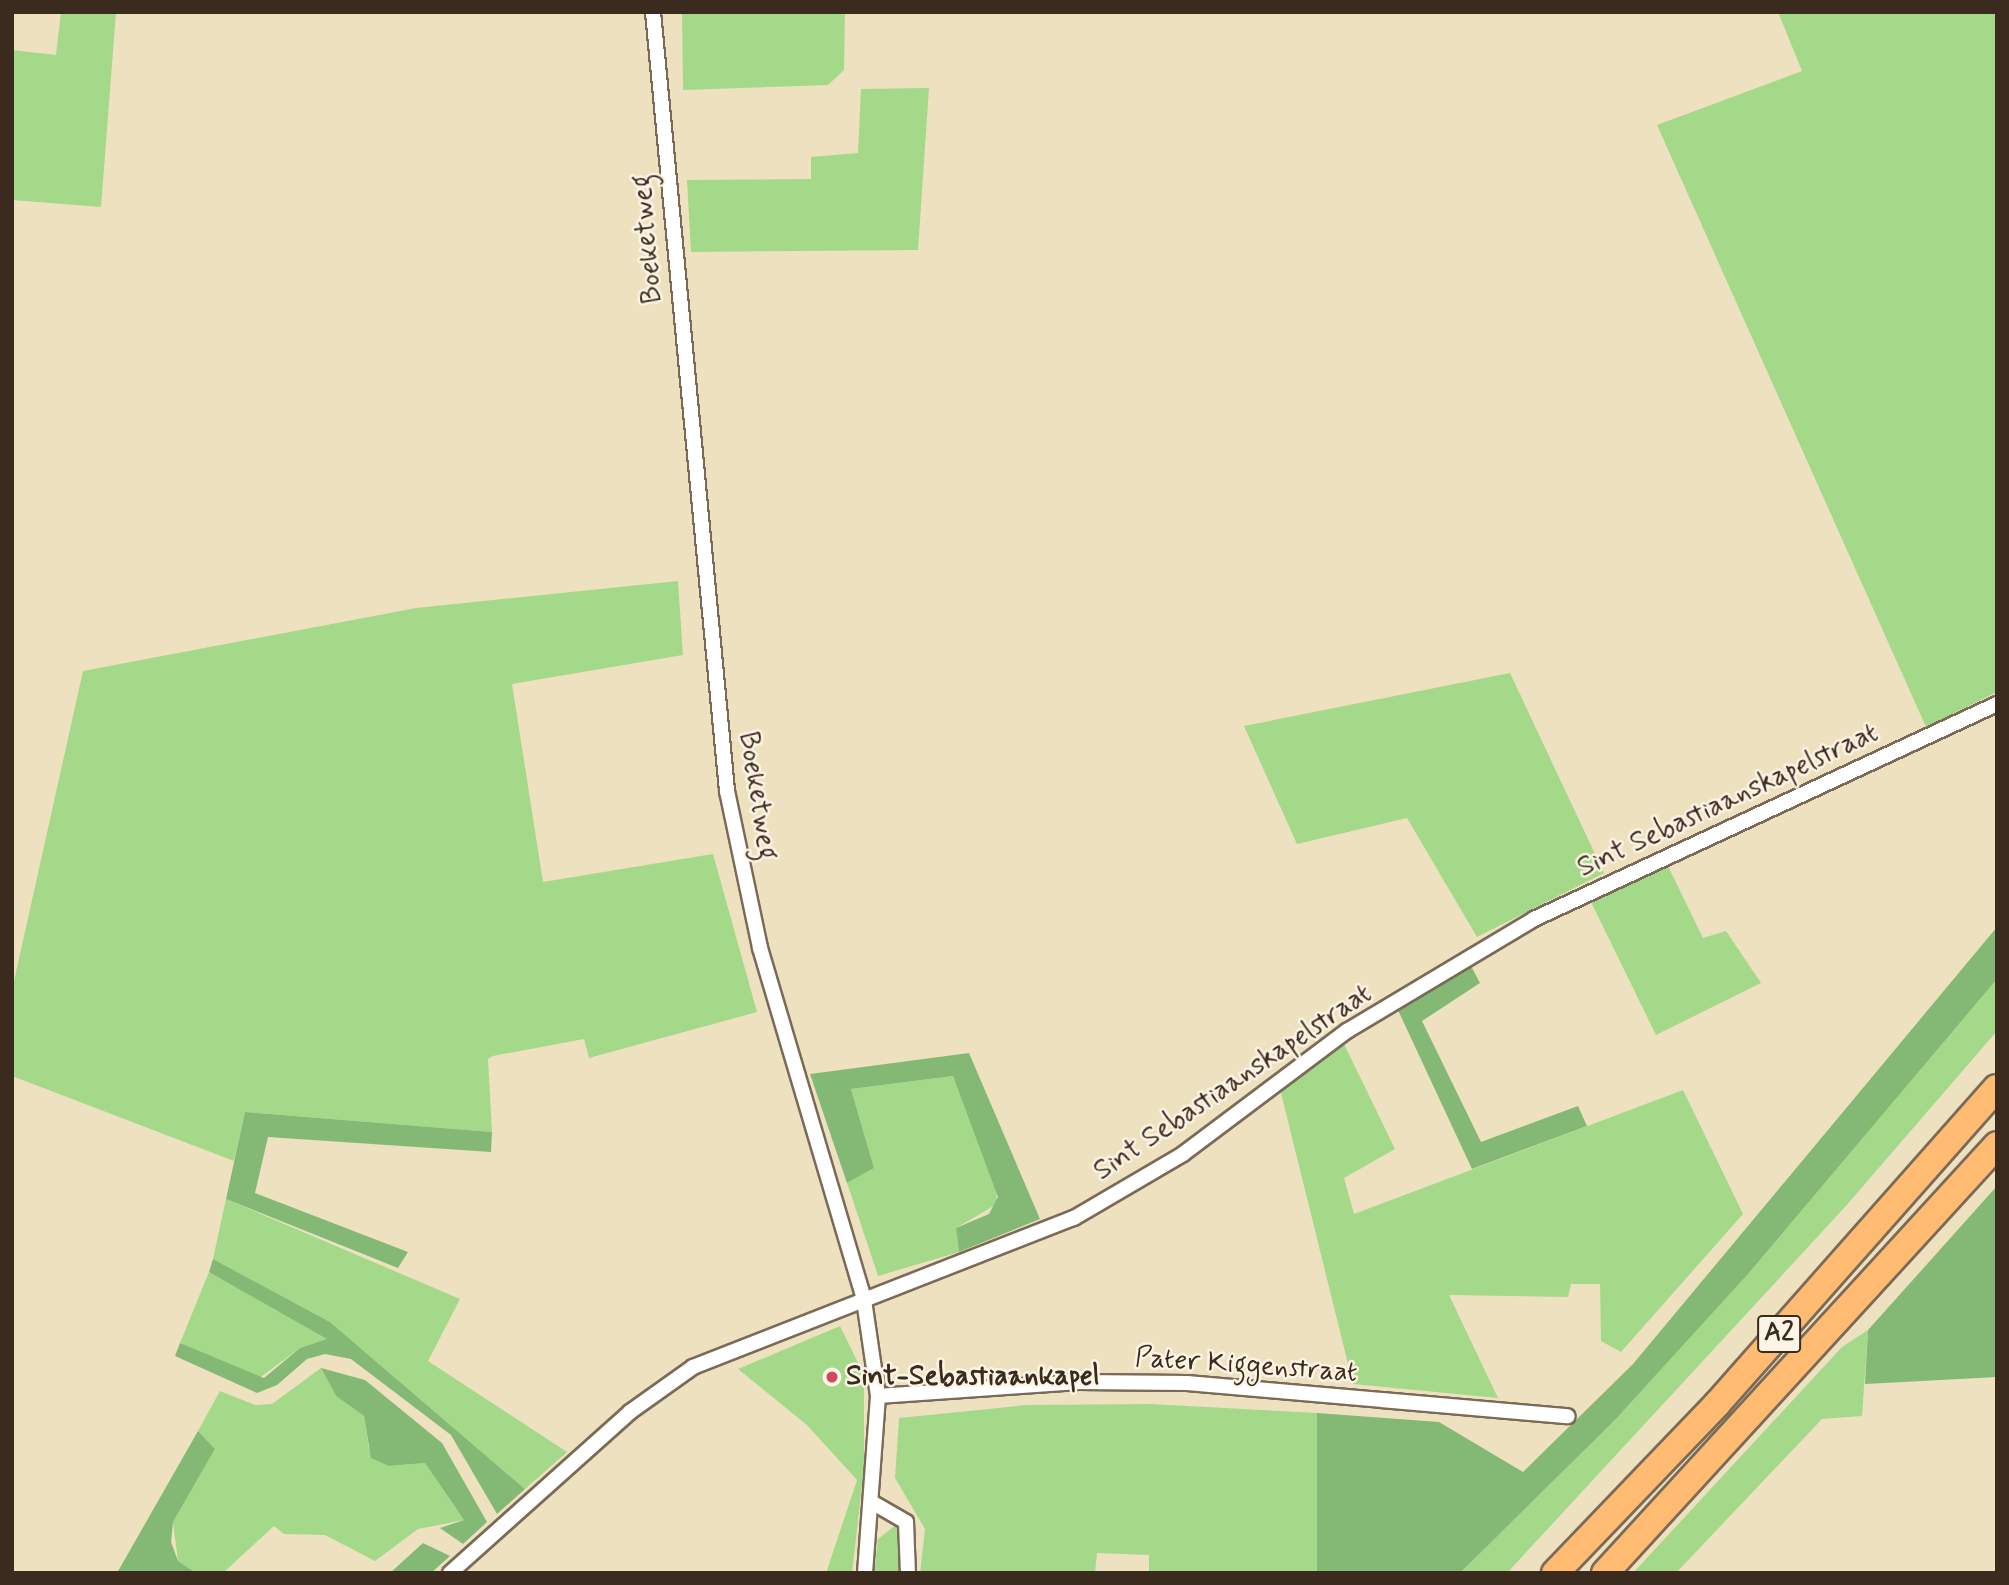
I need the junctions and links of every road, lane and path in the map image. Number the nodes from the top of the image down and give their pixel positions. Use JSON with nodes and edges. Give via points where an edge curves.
{"nodes":[{"id":1,"x":653,"y":12,"type":"edge"},
{"id":2,"x":1997,"y":704,"type":"edge"},
{"id":3,"x":1997,"y":1088,"type":"edge"},
{"id":4,"x":1997,"y":1145,"type":"edge"},
{"id":5,"x":864,"y":1300,"type":"junction"},
{"id":6,"x":878,"y":1396,"type":"junction"},
{"id":7,"x":1568,"y":1416,"type":"dead end"},
{"id":8,"x":875,"y":1504,"type":"junction"},
{"id":9,"x":450,"y":1573,"type":"edge"},
{"id":10,"x":865,"y":1573,"type":"edge"},
{"id":11,"x":908,"y":1573,"type":"edge"},
{"id":12,"x":1555,"y":1573,"type":"edge"},
{"id":13,"x":1605,"y":1573,"type":"edge"}],
"edges":[{"from":1,"to":5,"type":"street","name":"Boeketweg","via":[[727,791],[760,948]]},
{"from":2,"to":5,"type":"street","name":"Sint Sebastiaanskapelstraat","via":[[1534,919],[1347,1031],[1183,1154],[1074,1218]]},
{"from":3,"to":12,"type":"highway","number":"A2","via":[[1726,1393]]},
{"from":4,"to":13,"type":"highway","number":"A2"},
{"from":5,"to":6,"type":"street","name":"Boeketweg"},
{"from":5,"to":9,"type":"street","name":"Sint Sebastiaanskapelstraat","via":[[693,1367],[630,1412]]},
{"from":6,"to":7,"type":"street","name":"Pater Kiggenstraat","via":[[1079,1382],[1187,1383]]},
{"from":6,"to":8,"type":"street","name":"Boeketweg"},
{"from":8,"to":10,"type":"street","name":"Boeketweg"},
{"from":8,"to":11,"type":"street","via":[[905,1522]]}]}
